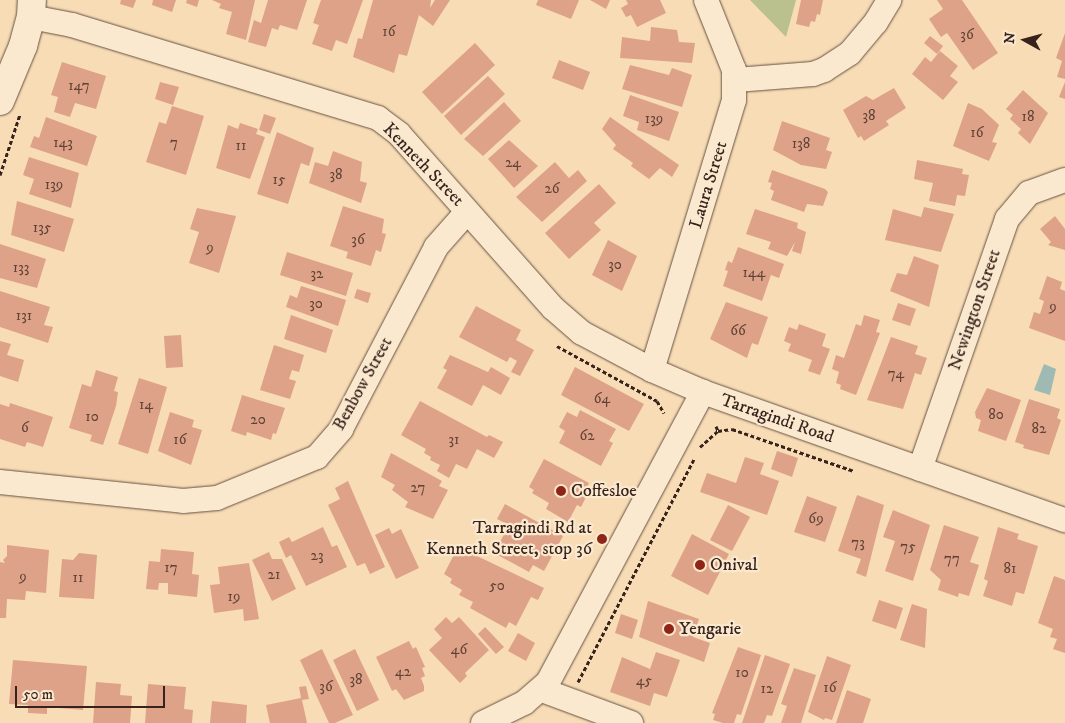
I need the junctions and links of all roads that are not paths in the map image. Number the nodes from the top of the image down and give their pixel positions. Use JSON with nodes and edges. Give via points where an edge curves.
{"nodes":[{"id":1,"x":706,"y":0,"type":"edge"},
{"id":2,"x":889,"y":0,"type":"edge"},
{"id":3,"x":27,"y":6,"type":"edge"},
{"id":4,"x":736,"y":80,"type":"junction"},
{"id":5,"x":0,"y":84,"type":"edge"},
{"id":6,"x":0,"y":101,"type":"edge"},
{"id":7,"x":1065,"y":180,"type":"edge"},
{"id":8,"x":468,"y":212,"type":"junction"},
{"id":9,"x":652,"y":370,"type":"junction"},
{"id":10,"x":703,"y":392,"type":"junction"},
{"id":11,"x":920,"y":469,"type":"junction"},
{"id":12,"x":0,"y":482,"type":"edge"},
{"id":13,"x":1065,"y":520,"type":"edge"},
{"id":14,"x":542,"y":690,"type":"junction"},
{"id":15,"x":497,"y":720,"type":"edge"},
{"id":16,"x":631,"y":723,"type":"edge"}],
"edges":[{"from":1,"to":4,"type":"street","name":"Laura Street"},
{"from":2,"to":4,"type":"street","via":[[876,22],[850,53],[824,70],[813,74]]},
{"from":3,"to":5,"type":"street","via":[[16,19]]},
{"from":3,"to":6,"type":"street","via":[[17,65]]},
{"from":3,"to":8,"type":"street","name":"Kenneth Street","via":[[72,25],[373,116],[399,134]]},
{"from":4,"to":9,"type":"street","name":"Laura Street","via":[[732,107]]},
{"from":7,"to":11,"type":"street","name":"Newington Street","via":[[1029,193],[1007,219]]},
{"from":8,"to":9,"type":"street","name":"Kenneth Street","via":[[566,322]]},
{"from":8,"to":12,"type":"street","name":"Benbow Street","via":[[436,247],[341,429],[317,457],[217,498],[183,501]]},
{"from":9,"to":10,"type":"street","name":"Kenneth Street"},
{"from":10,"to":11,"type":"street","name":"Tarragindi Road"},
{"from":10,"to":14,"type":"street","name":"Tarragindi Road"},
{"from":11,"to":13,"type":"street","name":"Tarragindi Road"},
{"from":14,"to":15,"type":"street"},
{"from":14,"to":16,"type":"street"}]}
